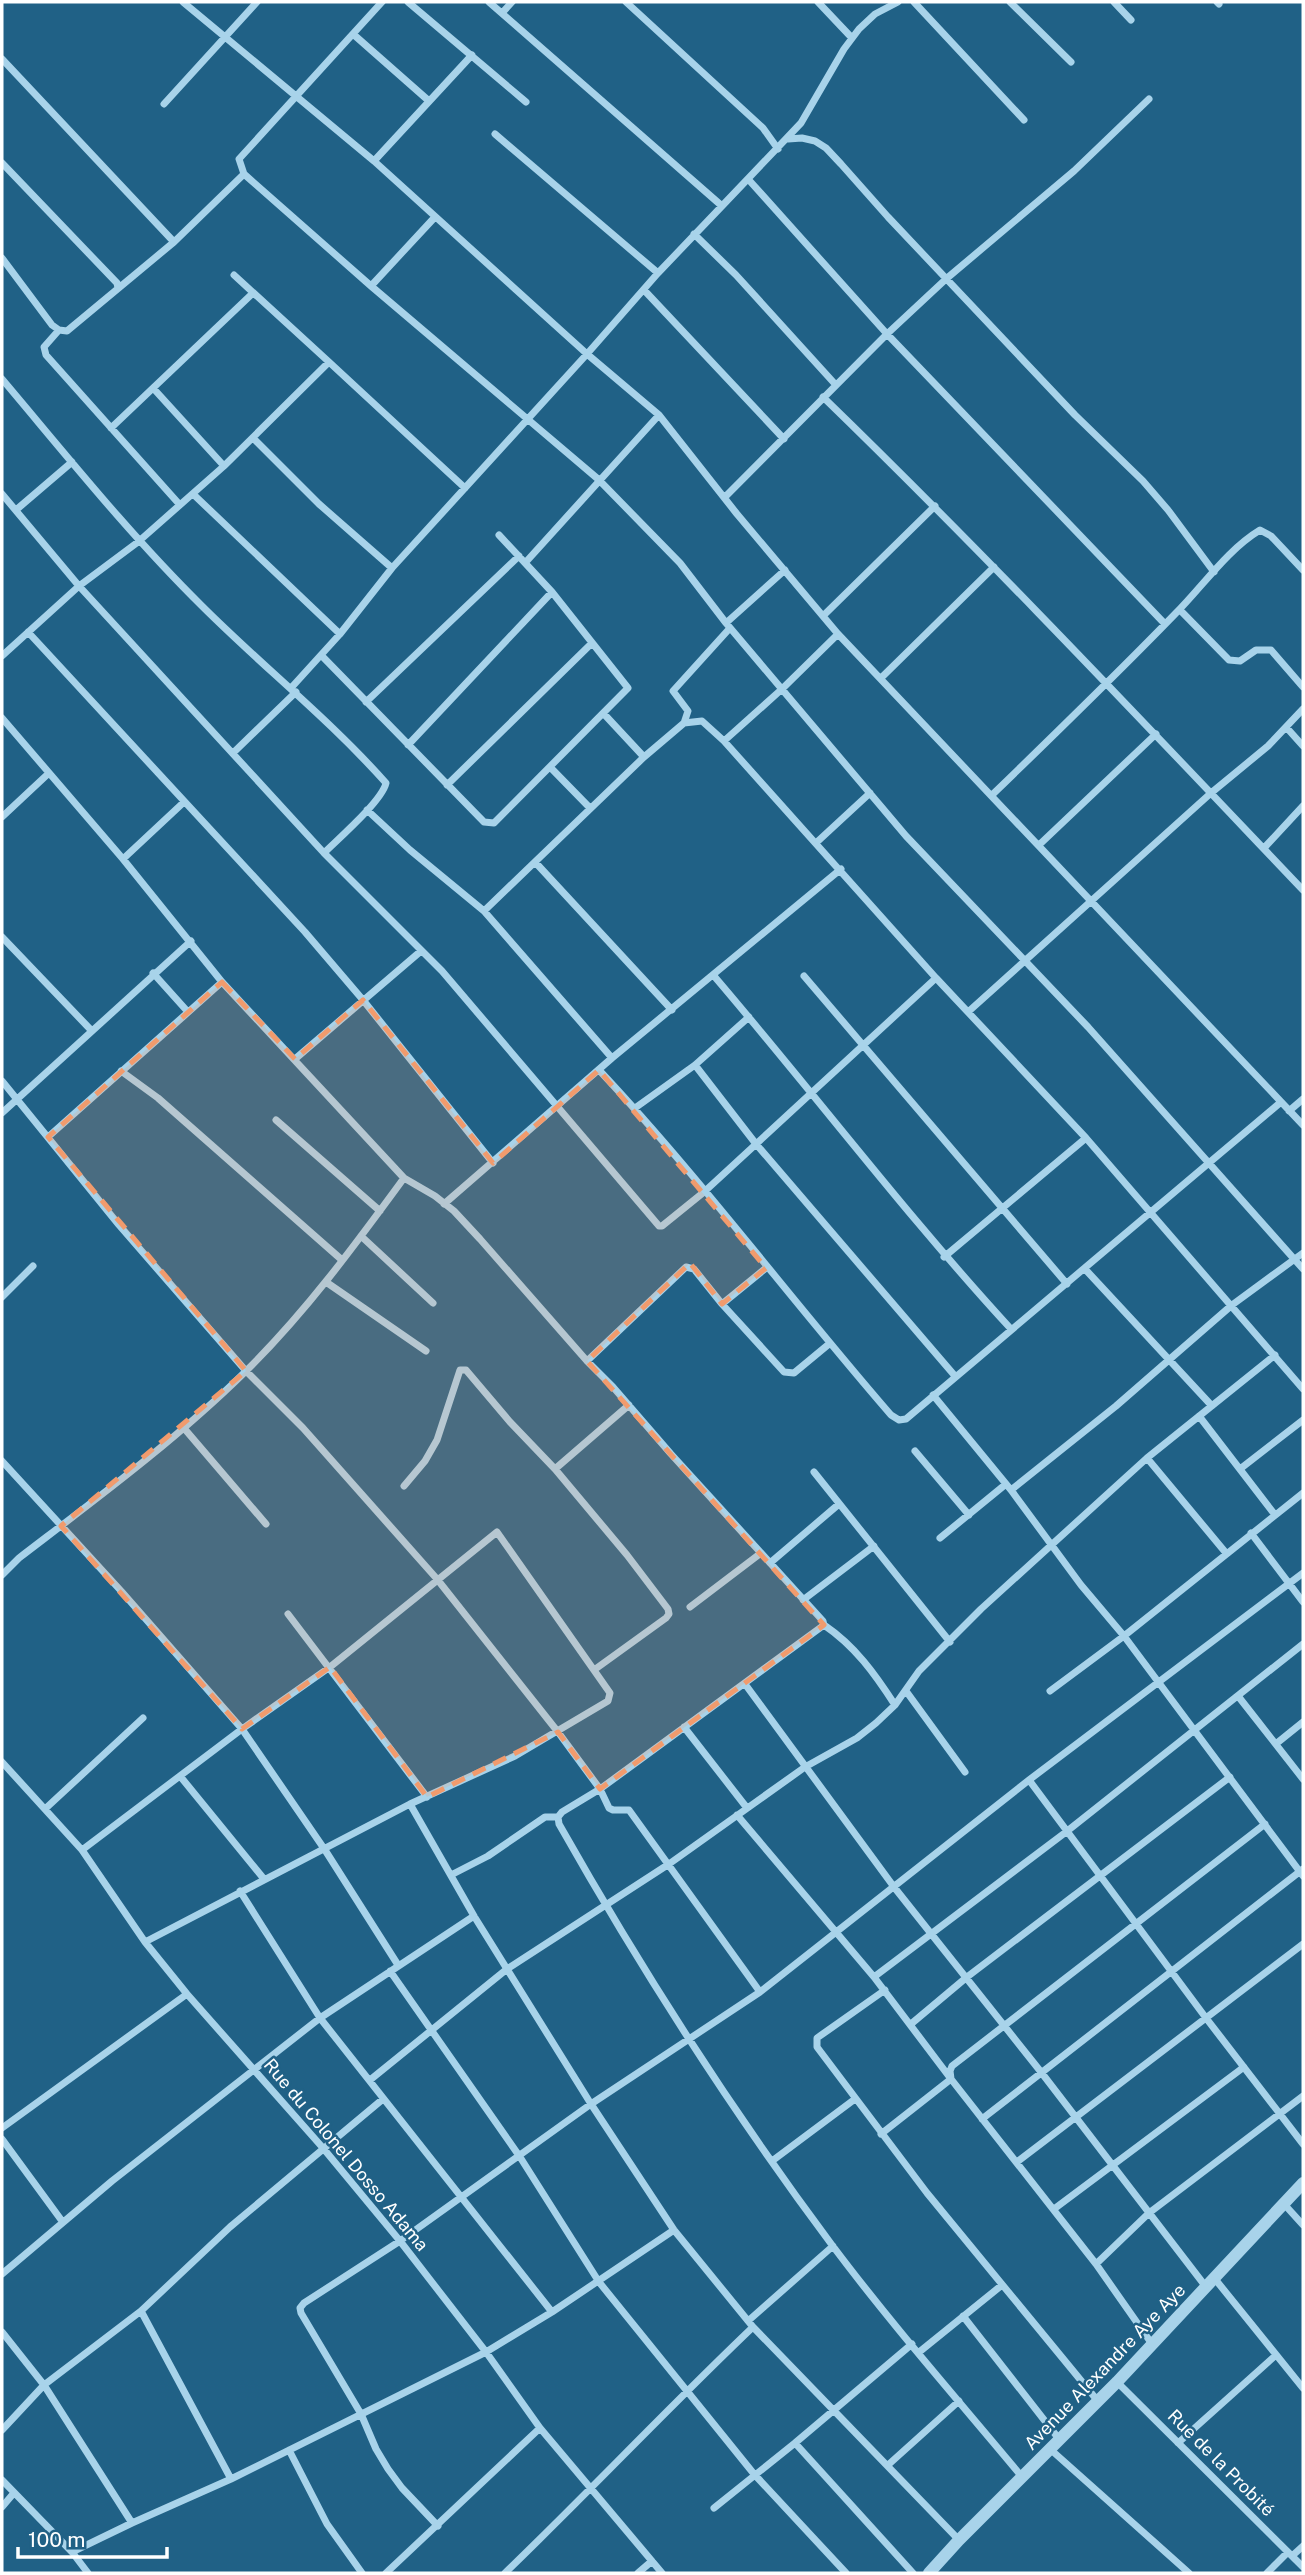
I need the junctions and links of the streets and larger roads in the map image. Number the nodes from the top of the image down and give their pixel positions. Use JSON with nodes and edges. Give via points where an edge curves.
{"nodes":[{"id":1,"x":183,"y":2,"type":"edge"},
{"id":2,"x":257,"y":2,"type":"edge"},
{"id":3,"x":382,"y":2,"type":"edge"},
{"id":4,"x":408,"y":2,"type":"edge"},
{"id":5,"x":489,"y":2,"type":"edge"},
{"id":6,"x":512,"y":2,"type":"edge"},
{"id":7,"x":626,"y":2,"type":"edge"},
{"id":8,"x":818,"y":2,"type":"edge"},
{"id":9,"x":898,"y":2,"type":"edge"},
{"id":10,"x":914,"y":2,"type":"edge"},
{"id":11,"x":1010,"y":2,"type":"edge"},
{"id":12,"x":1114,"y":2,"type":"edge"},
{"id":13,"x":502,"y":13,"type":"junction"},
{"id":14,"x":1131,"y":20,"type":"dead end"},
{"id":15,"x":353,"y":34,"type":"junction"},
{"id":16,"x":226,"y":37,"type":"junction"},
{"id":17,"x":852,"y":38,"type":"junction"},
{"id":18,"x":471,"y":55,"type":"junction"},
{"id":19,"x":2,"y":59,"type":"edge"},
{"id":20,"x":1071,"y":62,"type":"dead end"},
{"id":21,"x":297,"y":96,"type":"junction"},
{"id":22,"x":1149,"y":99,"type":"dead end"},
{"id":23,"x":429,"y":101,"type":"junction"},
{"id":24,"x":526,"y":102,"type":"dead end"},
{"id":25,"x":164,"y":104,"type":"dead end"},
{"id":26,"x":1024,"y":120,"type":"dead end"},
{"id":27,"x":495,"y":134,"type":"dead end"},
{"id":28,"x":788,"y":139,"type":"junction"},
{"id":29,"x":778,"y":149,"type":"junction"},
{"id":30,"x":374,"y":161,"type":"junction"},
{"id":31,"x":2,"y":163,"type":"edge"},
{"id":32,"x":244,"y":174,"type":"junction"},
{"id":33,"x":748,"y":178,"type":"junction"},
{"id":34,"x":722,"y":206,"type":"junction"},
{"id":35,"x":435,"y":217,"type":"junction"},
{"id":36,"x":694,"y":234,"type":"junction"},
{"id":37,"x":174,"y":242,"type":"junction"},
{"id":38,"x":2,"y":258,"type":"edge"},
{"id":39,"x":657,"y":273,"type":"junction"},
{"id":40,"x":234,"y":275,"type":"dead end"},
{"id":41,"x":946,"y":279,"type":"junction"},
{"id":42,"x":371,"y":286,"type":"junction"},
{"id":43,"x":118,"y":288,"type":"junction"},
{"id":44,"x":643,"y":290,"type":"junction"},
{"id":45,"x":253,"y":293,"type":"junction"},
{"id":46,"x":59,"y":330,"type":"junction"},
{"id":47,"x":887,"y":334,"type":"junction"},
{"id":48,"x":587,"y":354,"type":"junction"},
{"id":49,"x":329,"y":362,"type":"junction"},
{"id":50,"x":2,"y":379,"type":"edge"},
{"id":51,"x":835,"y":384,"type":"junction"},
{"id":52,"x":153,"y":388,"type":"junction"},
{"id":53,"x":822,"y":397,"type":"junction"},
{"id":54,"x":659,"y":415,"type":"junction"},
{"id":55,"x":527,"y":419,"type":"junction"},
{"id":56,"x":111,"y":428,"type":"junction"},
{"id":57,"x":253,"y":438,"type":"junction"},
{"id":58,"x":784,"y":439,"type":"junction"},
{"id":59,"x":72,"y":462,"type":"junction"},
{"id":60,"x":224,"y":466,"type":"junction"},
{"id":61,"x":598,"y":479,"type":"junction"},
{"id":62,"x":465,"y":488,"type":"junction"},
{"id":63,"x":2,"y":494,"type":"edge"},
{"id":64,"x":193,"y":494,"type":"junction"},
{"id":65,"x":725,"y":497,"type":"junction"},
{"id":66,"x":180,"y":505,"type":"junction"},
{"id":67,"x":935,"y":506,"type":"junction"},
{"id":68,"x":16,"y":510,"type":"junction"},
{"id":69,"x":499,"y":535,"type":"dead end"},
{"id":70,"x":138,"y":542,"type":"junction"},
{"id":71,"x":522,"y":559,"type":"junction"},
{"id":72,"x":392,"y":568,"type":"junction"},
{"id":73,"x":994,"y":568,"type":"junction"},
{"id":74,"x":785,"y":570,"type":"junction"},
{"id":75,"x":1303,"y":570,"type":"edge"},
{"id":76,"x":1213,"y":572,"type":"junction"},
{"id":77,"x":79,"y":586,"type":"junction"},
{"id":78,"x":552,"y":592,"type":"junction"},
{"id":79,"x":1180,"y":610,"type":"junction"},
{"id":80,"x":824,"y":615,"type":"junction"},
{"id":81,"x":1165,"y":624,"type":"junction"},
{"id":82,"x":728,"y":625,"type":"junction"},
{"id":83,"x":28,"y":632,"type":"junction"},
{"id":84,"x":340,"y":634,"type":"junction"},
{"id":85,"x":838,"y":634,"type":"junction"},
{"id":86,"x":592,"y":643,"type":"junction"},
{"id":87,"x":321,"y":655,"type":"junction"},
{"id":88,"x":2,"y":656,"type":"edge"},
{"id":89,"x":881,"y":678,"type":"junction"},
{"id":90,"x":1108,"y":683,"type":"junction"},
{"id":91,"x":1303,"y":687,"type":"edge"},
{"id":92,"x":782,"y":689,"type":"junction"},
{"id":93,"x":293,"y":690,"type":"junction"},
{"id":94,"x":366,"y":702,"type":"junction"},
{"id":95,"x":1303,"y":709,"type":"edge"},
{"id":96,"x":604,"y":714,"type":"junction"},
{"id":97,"x":2,"y":718,"type":"edge"},
{"id":98,"x":684,"y":723,"type":"junction"},
{"id":99,"x":1286,"y":727,"type":"junction"},
{"id":100,"x":1156,"y":734,"type":"junction"},
{"id":101,"x":724,"y":741,"type":"junction"},
{"id":102,"x":408,"y":745,"type":"junction"},
{"id":103,"x":1303,"y":746,"type":"edge"},
{"id":104,"x":233,"y":753,"type":"junction"},
{"id":105,"x":644,"y":757,"type":"junction"},
{"id":106,"x":550,"y":767,"type":"junction"},
{"id":107,"x":49,"y":773,"type":"junction"},
{"id":108,"x":447,"y":785,"type":"junction"},
{"id":109,"x":870,"y":793,"type":"junction"},
{"id":110,"x":1211,"y":793,"type":"junction"},
{"id":111,"x":992,"y":795,"type":"junction"},
{"id":112,"x":184,"y":802,"type":"junction"},
{"id":113,"x":1303,"y":806,"type":"edge"},
{"id":114,"x":590,"y":808,"type":"junction"},
{"id":115,"x":367,"y":810,"type":"junction"},
{"id":116,"x":2,"y":817,"type":"edge"},
{"id":117,"x":817,"y":842,"type":"junction"},
{"id":118,"x":1039,"y":845,"type":"junction"},
{"id":119,"x":1264,"y":848,"type":"junction"},
{"id":120,"x":324,"y":853,"type":"junction"},
{"id":121,"x":123,"y":859,"type":"junction"},
{"id":122,"x":535,"y":862,"type":"junction"},
{"id":123,"x":841,"y":869,"type":"junction"},
{"id":124,"x":1303,"y":890,"type":"edge"},
{"id":125,"x":1091,"y":901,"type":"junction"},
{"id":126,"x":484,"y":911,"type":"junction"},
{"id":127,"x":2,"y":937,"type":"edge"},
{"id":128,"x":191,"y":941,"type":"junction"},
{"id":129,"x":421,"y":951,"type":"junction"},
{"id":130,"x":1025,"y":963,"type":"junction"},
{"id":131,"x":153,"y":974,"type":"junction"},
{"id":132,"x":714,"y":976,"type":"junction"},
{"id":133,"x":804,"y":976,"type":"dead end"},
{"id":134,"x":936,"y":978,"type":"junction"},
{"id":135,"x":222,"y":982,"type":"junction"},
{"id":136,"x":363,"y":1000,"type":"junction"},
{"id":137,"x":672,"y":1010,"type":"junction"},
{"id":138,"x":188,"y":1012,"type":"junction"},
{"id":139,"x":968,"y":1012,"type":"junction"},
{"id":140,"x":749,"y":1017,"type":"junction"},
{"id":141,"x":92,"y":1030,"type":"junction"},
{"id":142,"x":862,"y":1046,"type":"junction"},
{"id":143,"x":612,"y":1058,"type":"junction"},
{"id":144,"x":295,"y":1059,"type":"junction"},
{"id":145,"x":695,"y":1065,"type":"junction"},
{"id":146,"x":599,"y":1070,"type":"junction"},
{"id":147,"x":121,"y":1071,"type":"junction"},
{"id":148,"x":2,"y":1081,"type":"edge"},
{"id":149,"x":812,"y":1091,"type":"junction"},
{"id":150,"x":1303,"y":1099,"type":"edge"},
{"id":151,"x":18,"y":1100,"type":"junction"},
{"id":152,"x":1281,"y":1102,"type":"junction"},
{"id":153,"x":558,"y":1105,"type":"junction"},
{"id":154,"x":635,"y":1108,"type":"junction"},
{"id":155,"x":1289,"y":1111,"type":"junction"},
{"id":156,"x":2,"y":1113,"type":"edge"},
{"id":157,"x":276,"y":1120,"type":"dead end"},
{"id":158,"x":1303,"y":1125,"type":"edge"},
{"id":159,"x":48,"y":1137,"type":"junction"},
{"id":160,"x":1086,"y":1138,"type":"junction"},
{"id":161,"x":756,"y":1144,"type":"junction"},
{"id":162,"x":493,"y":1163,"type":"junction"},
{"id":163,"x":1210,"y":1163,"type":"junction"},
{"id":164,"x":404,"y":1178,"type":"junction"},
{"id":165,"x":704,"y":1192,"type":"junction"},
{"id":166,"x":444,"y":1204,"type":"junction"},
{"id":167,"x":1002,"y":1208,"type":"junction"},
{"id":168,"x":380,"y":1211,"type":"junction"},
{"id":169,"x":1151,"y":1213,"type":"junction"},
{"id":170,"x":361,"y":1236,"type":"junction"},
{"id":171,"x":1303,"y":1253,"type":"edge"},
{"id":172,"x":944,"y":1256,"type":"junction"},
{"id":173,"x":342,"y":1260,"type":"junction"},
{"id":174,"x":1296,"y":1260,"type":"junction"},
{"id":175,"x":33,"y":1266,"type":"dead end"},
{"id":176,"x":766,"y":1268,"type":"junction"},
{"id":177,"x":1085,"y":1269,"type":"junction"},
{"id":178,"x":1303,"y":1269,"type":"edge"},
{"id":179,"x":326,"y":1282,"type":"junction"},
{"id":180,"x":1067,"y":1284,"type":"junction"},
{"id":181,"x":2,"y":1297,"type":"edge"},
{"id":182,"x":433,"y":1303,"type":"dead end"},
{"id":183,"x":722,"y":1304,"type":"junction"},
{"id":184,"x":1231,"y":1306,"type":"junction"},
{"id":185,"x":1011,"y":1329,"type":"junction"},
{"id":186,"x":829,"y":1344,"type":"junction"},
{"id":187,"x":426,"y":1351,"type":"dead end"},
{"id":188,"x":1275,"y":1355,"type":"junction"},
{"id":189,"x":1170,"y":1359,"type":"junction"},
{"id":190,"x":587,"y":1361,"type":"junction"},
{"id":191,"x":246,"y":1371,"type":"junction"},
{"id":192,"x":955,"y":1376,"type":"junction"},
{"id":193,"x":1303,"y":1389,"type":"edge"},
{"id":194,"x":933,"y":1395,"type":"junction"},
{"id":195,"x":629,"y":1405,"type":"junction"},
{"id":196,"x":1212,"y":1406,"type":"junction"},
{"id":197,"x":1199,"y":1416,"type":"junction"},
{"id":198,"x":1303,"y":1420,"type":"edge"},
{"id":199,"x":184,"y":1427,"type":"junction"},
{"id":200,"x":915,"y":1451,"type":"dead end"},
{"id":201,"x":1147,"y":1458,"type":"junction"},
{"id":202,"x":2,"y":1461,"type":"edge"},
{"id":203,"x":555,"y":1469,"type":"junction"},
{"id":204,"x":1240,"y":1469,"type":"junction"},
{"id":205,"x":814,"y":1472,"type":"dead end"},
{"id":206,"x":404,"y":1486,"type":"dead end"},
{"id":207,"x":1008,"y":1487,"type":"junction"},
{"id":208,"x":1303,"y":1493,"type":"edge"},
{"id":209,"x":839,"y":1504,"type":"junction"},
{"id":210,"x":969,"y":1515,"type":"junction"},
{"id":211,"x":1275,"y":1515,"type":"junction"},
{"id":212,"x":266,"y":1524,"type":"dead end"},
{"id":213,"x":61,"y":1526,"type":"junction"},
{"id":214,"x":1251,"y":1533,"type":"junction"},
{"id":215,"x":940,"y":1538,"type":"dead end"},
{"id":216,"x":1052,"y":1545,"type":"junction"},
{"id":217,"x":874,"y":1546,"type":"junction"},
{"id":218,"x":761,"y":1553,"type":"junction"},
{"id":219,"x":1226,"y":1553,"type":"junction"},
{"id":220,"x":770,"y":1563,"type":"junction"},
{"id":221,"x":1303,"y":1573,"type":"edge"},
{"id":222,"x":2,"y":1575,"type":"edge"},
{"id":223,"x":437,"y":1579,"type":"junction"},
{"id":224,"x":1290,"y":1584,"type":"junction"},
{"id":225,"x":803,"y":1600,"type":"junction"},
{"id":226,"x":1303,"y":1602,"type":"edge"},
{"id":227,"x":690,"y":1607,"type":"dead end"},
{"id":228,"x":288,"y":1614,"type":"dead end"},
{"id":229,"x":824,"y":1625,"type":"junction"},
{"id":230,"x":1124,"y":1636,"type":"junction"},
{"id":231,"x":950,"y":1642,"type":"junction"},
{"id":232,"x":1303,"y":1644,"type":"edge"},
{"id":233,"x":330,"y":1667,"type":"junction"},
{"id":234,"x":594,"y":1670,"type":"junction"},
{"id":235,"x":1157,"y":1683,"type":"junction"},
{"id":236,"x":746,"y":1684,"type":"junction"},
{"id":237,"x":906,"y":1691,"type":"junction"},
{"id":238,"x":1050,"y":1692,"type":"dead end"},
{"id":239,"x":1238,"y":1696,"type":"junction"},
{"id":240,"x":895,"y":1705,"type":"junction"},
{"id":241,"x":143,"y":1718,"type":"dead end"},
{"id":242,"x":1303,"y":1721,"type":"edge"},
{"id":243,"x":684,"y":1727,"type":"junction"},
{"id":244,"x":242,"y":1729,"type":"junction"},
{"id":245,"x":1195,"y":1729,"type":"junction"},
{"id":246,"x":558,"y":1732,"type":"junction"},
{"id":247,"x":1276,"y":1743,"type":"junction"},
{"id":248,"x":2,"y":1762,"type":"edge"},
{"id":249,"x":805,"y":1767,"type":"junction"},
{"id":250,"x":965,"y":1772,"type":"dead end"},
{"id":251,"x":180,"y":1776,"type":"junction"},
{"id":252,"x":1230,"y":1777,"type":"junction"},
{"id":253,"x":1303,"y":1779,"type":"edge"},
{"id":254,"x":1029,"y":1780,"type":"junction"},
{"id":255,"x":600,"y":1789,"type":"junction"},
{"id":256,"x":427,"y":1797,"type":"junction"},
{"id":257,"x":410,"y":1804,"type":"junction"},
{"id":258,"x":747,"y":1808,"type":"junction"},
{"id":259,"x":45,"y":1809,"type":"junction"},
{"id":260,"x":737,"y":1815,"type":"junction"},
{"id":261,"x":558,"y":1817,"type":"junction"},
{"id":262,"x":1265,"y":1824,"type":"junction"},
{"id":263,"x":1066,"y":1832,"type":"junction"},
{"id":264,"x":82,"y":1850,"type":"junction"},
{"id":265,"x":325,"y":1850,"type":"junction"},
{"id":266,"x":669,"y":1864,"type":"junction"},
{"id":267,"x":1302,"y":1872,"type":"edge"},
{"id":268,"x":451,"y":1875,"type":"junction"},
{"id":269,"x":1100,"y":1877,"type":"junction"},
{"id":270,"x":264,"y":1879,"type":"junction"},
{"id":271,"x":894,"y":1887,"type":"junction"},
{"id":272,"x":240,"y":1891,"type":"junction"},
{"id":273,"x":606,"y":1906,"type":"junction"},
{"id":274,"x":474,"y":1916,"type":"junction"},
{"id":275,"x":1135,"y":1923,"type":"junction"},
{"id":276,"x":835,"y":1932,"type":"junction"},
{"id":277,"x":932,"y":1933,"type":"junction"},
{"id":278,"x":145,"y":1942,"type":"junction"},
{"id":279,"x":1303,"y":1944,"type":"edge"},
{"id":280,"x":398,"y":1965,"type":"junction"},
{"id":281,"x":507,"y":1969,"type":"junction"},
{"id":282,"x":1171,"y":1970,"type":"junction"},
{"id":283,"x":390,"y":1971,"type":"junction"},
{"id":284,"x":874,"y":1977,"type":"junction"},
{"id":285,"x":967,"y":1977,"type":"junction"},
{"id":286,"x":885,"y":1990,"type":"junction"},
{"id":287,"x":760,"y":1992,"type":"junction"},
{"id":288,"x":187,"y":1994,"type":"junction"},
{"id":289,"x":320,"y":2018,"type":"junction"},
{"id":290,"x":1206,"y":2018,"type":"junction"},
{"id":291,"x":911,"y":2024,"type":"junction"},
{"id":292,"x":1004,"y":2025,"type":"junction"},
{"id":293,"x":430,"y":2031,"type":"junction"},
{"id":294,"x":689,"y":2039,"type":"junction"},
{"id":295,"x":1244,"y":2067,"type":"junction"},
{"id":296,"x":253,"y":2068,"type":"junction"},
{"id":297,"x":1041,"y":2072,"type":"junction"},
{"id":298,"x":951,"y":2079,"type":"junction"},
{"id":299,"x":370,"y":2080,"type":"junction"},
{"id":300,"x":1303,"y":2096,"type":"edge"},
{"id":301,"x":383,"y":2098,"type":"junction"},
{"id":302,"x":855,"y":2099,"type":"junction"},
{"id":303,"x":591,"y":2104,"type":"junction"},
{"id":304,"x":1281,"y":2114,"type":"junction"},
{"id":305,"x":1076,"y":2116,"type":"junction"},
{"id":306,"x":982,"y":2119,"type":"junction"},
{"id":307,"x":2,"y":2128,"type":"edge"},
{"id":308,"x":881,"y":2134,"type":"junction"},
{"id":309,"x":2,"y":2139,"type":"edge"},
{"id":310,"x":1303,"y":2144,"type":"edge"},
{"id":311,"x":323,"y":2148,"type":"junction"},
{"id":312,"x":520,"y":2157,"type":"junction"},
{"id":313,"x":772,"y":2161,"type":"junction"},
{"id":314,"x":1017,"y":2162,"type":"junction"},
{"id":315,"x":1112,"y":2164,"type":"junction"},
{"id":316,"x":1303,"y":2183,"type":"edge"},
{"id":317,"x":461,"y":2197,"type":"junction"},
{"id":318,"x":1284,"y":2204,"type":"junction"},
{"id":319,"x":1054,"y":2209,"type":"junction"},
{"id":320,"x":1149,"y":2213,"type":"junction"},
{"id":321,"x":62,"y":2221,"type":"junction"},
{"id":322,"x":1303,"y":2225,"type":"edge"},
{"id":323,"x":674,"y":2230,"type":"junction"},
{"id":324,"x":400,"y":2241,"type":"junction"},
{"id":325,"x":833,"y":2246,"type":"junction"},
{"id":326,"x":1096,"y":2264,"type":"junction"},
{"id":327,"x":2,"y":2274,"type":"edge"},
{"id":328,"x":599,"y":2282,"type":"junction"},
{"id":329,"x":1211,"y":2283,"type":"junction"},
{"id":330,"x":1002,"y":2285,"type":"junction"},
{"id":331,"x":141,"y":2311,"type":"junction"},
{"id":332,"x":552,"y":2312,"type":"junction"},
{"id":333,"x":962,"y":2316,"type":"junction"},
{"id":334,"x":751,"y":2324,"type":"junction"},
{"id":335,"x":2,"y":2332,"type":"edge"},
{"id":336,"x":912,"y":2344,"type":"junction"},
{"id":337,"x":1152,"y":2344,"type":"junction"},
{"id":338,"x":486,"y":2353,"type":"junction"},
{"id":339,"x":918,"y":2353,"type":"junction"},
{"id":340,"x":1276,"y":2355,"type":"junction"},
{"id":341,"x":1117,"y":2382,"type":"junction"},
{"id":342,"x":44,"y":2385,"type":"junction"},
{"id":343,"x":1303,"y":2388,"type":"edge"},
{"id":344,"x":686,"y":2391,"type":"junction"},
{"id":345,"x":1097,"y":2400,"type":"junction"},
{"id":346,"x":959,"y":2401,"type":"junction"},
{"id":347,"x":834,"y":2409,"type":"junction"},
{"id":348,"x":361,"y":2414,"type":"junction"},
{"id":349,"x":540,"y":2428,"type":"junction"},
{"id":350,"x":2,"y":2430,"type":"edge"},
{"id":351,"x":795,"y":2443,"type":"junction"},
{"id":352,"x":1178,"y":2443,"type":"junction"},
{"id":353,"x":1055,"y":2444,"type":"junction"},
{"id":354,"x":289,"y":2450,"type":"junction"},
{"id":355,"x":888,"y":2465,"type":"junction"},
{"id":356,"x":754,"y":2474,"type":"junction"},
{"id":357,"x":1023,"y":2478,"type":"junction"},
{"id":358,"x":2,"y":2480,"type":"edge"},
{"id":359,"x":230,"y":2480,"type":"junction"},
{"id":360,"x":592,"y":2490,"type":"junction"},
{"id":361,"x":13,"y":2494,"type":"junction"},
{"id":362,"x":2,"y":2507,"type":"edge"},
{"id":363,"x":714,"y":2508,"type":"dead end"},
{"id":364,"x":132,"y":2523,"type":"junction"},
{"id":365,"x":438,"y":2526,"type":"junction"},
{"id":366,"x":960,"y":2540,"type":"junction"},
{"id":367,"x":1303,"y":2546,"type":"edge"},
{"id":368,"x":72,"y":2552,"type":"junction"},
{"id":369,"x":1290,"y":2554,"type":"junction"},
{"id":370,"x":652,"y":2561,"type":"junction"},
{"id":371,"x":1303,"y":2567,"type":"edge"},
{"id":372,"x":88,"y":2573,"type":"edge"},
{"id":373,"x":362,"y":2573,"type":"edge"},
{"id":374,"x":386,"y":2573,"type":"edge"},
{"id":375,"x":505,"y":2573,"type":"edge"},
{"id":376,"x":638,"y":2573,"type":"edge"},
{"id":377,"x":662,"y":2573,"type":"edge"},
{"id":378,"x":846,"y":2573,"type":"edge"},
{"id":379,"x":913,"y":2573,"type":"edge"},
{"id":380,"x":929,"y":2573,"type":"edge"},
{"id":381,"x":1189,"y":2573,"type":"edge"},
{"id":382,"x":1267,"y":2573,"type":"edge"}],
"edges":[{"from":1,"to":16,"type":"street"},
{"from":2,"to":16,"type":"street"},
{"from":3,"to":15,"type":"street"},
{"from":4,"to":18,"type":"street"},
{"from":5,"to":13,"type":"street"},
{"from":6,"to":13,"type":"street"},
{"from":7,"to":29,"type":"street","via":[[763,128]]},
{"from":8,"to":17,"type":"street"},
{"from":9,"to":17,"type":"street","via":[[876,14]]},
{"from":10,"to":26,"type":"street"},
{"from":11,"to":20,"type":"street"},
{"from":12,"to":14,"type":"street"},
{"from":13,"to":34,"type":"street"},
{"from":15,"to":21,"type":"street"},
{"from":15,"to":23,"type":"street"},
{"from":16,"to":21,"type":"street"},
{"from":16,"to":25,"type":"street"},
{"from":17,"to":28,"type":"street"},
{"from":18,"to":23,"type":"street"},
{"from":18,"to":24,"type":"street"},
{"from":19,"to":37,"type":"street"},
{"from":21,"to":30,"type":"street"},
{"from":21,"to":32,"type":"street","via":[[240,159]]},
{"from":22,"to":41,"type":"street"},
{"from":23,"to":30,"type":"street"},
{"from":27,"to":39,"type":"street"},
{"from":28,"to":29,"type":"street"},
{"from":28,"to":41,"type":"street","via":[[815,141],[826,148]]},
{"from":29,"to":33,"type":"street"},
{"from":30,"to":35,"type":"street"},
{"from":31,"to":43,"type":"street"},
{"from":32,"to":37,"type":"street"},
{"from":32,"to":42,"type":"street"},
{"from":33,"to":34,"type":"street"},
{"from":33,"to":47,"type":"street"},
{"from":34,"to":36,"type":"street"},
{"from":35,"to":42,"type":"street"},
{"from":35,"to":48,"type":"street"},
{"from":36,"to":39,"type":"street"},
{"from":36,"to":51,"type":"street"},
{"from":37,"to":43,"type":"street"},
{"from":38,"to":46,"type":"street"},
{"from":39,"to":44,"type":"street"},
{"from":40,"to":45,"type":"street"},
{"from":41,"to":47,"type":"street"},
{"from":41,"to":76,"type":"street","via":[[1143,481]]},
{"from":42,"to":55,"type":"street"},
{"from":43,"to":46,"type":"street","via":[[67,331]]},
{"from":44,"to":48,"type":"street"},
{"from":44,"to":58,"type":"street"},
{"from":45,"to":49,"type":"street"},
{"from":45,"to":52,"type":"street"},
{"from":46,"to":56,"type":"street","via":[[44,347],[46,355]]},
{"from":47,"to":51,"type":"street"},
{"from":47,"to":81,"type":"street"},
{"from":48,"to":54,"type":"street"},
{"from":48,"to":55,"type":"street"},
{"from":49,"to":57,"type":"street"},
{"from":49,"to":62,"type":"street"},
{"from":50,"to":59,"type":"street"},
{"from":51,"to":53,"type":"street"},
{"from":52,"to":56,"type":"street"},
{"from":52,"to":60,"type":"street"},
{"from":53,"to":58,"type":"street"},
{"from":53,"to":67,"type":"street"},
{"from":54,"to":61,"type":"street"},
{"from":54,"to":65,"type":"street"},
{"from":55,"to":61,"type":"street"},
{"from":55,"to":62,"type":"street"},
{"from":56,"to":66,"type":"street"},
{"from":57,"to":60,"type":"street"},
{"from":57,"to":72,"type":"street"},
{"from":58,"to":65,"type":"street"},
{"from":59,"to":68,"type":"street"},
{"from":59,"to":70,"type":"street"},
{"from":60,"to":64,"type":"street"},
{"from":61,"to":71,"type":"street"},
{"from":61,"to":82,"type":"street","via":[[680,562]]},
{"from":62,"to":72,"type":"street"},
{"from":63,"to":68,"type":"street"},
{"from":64,"to":66,"type":"street"},
{"from":64,"to":84,"type":"street"},
{"from":65,"to":74,"type":"street"},
{"from":66,"to":70,"type":"street"},
{"from":67,"to":73,"type":"street"},
{"from":67,"to":80,"type":"street"},
{"from":68,"to":77,"type":"street"},
{"from":69,"to":71,"type":"street"},
{"from":70,"to":77,"type":"street"},
{"from":70,"to":93,"type":"street"},
{"from":71,"to":78,"type":"street"},
{"from":71,"to":94,"type":"street"},
{"from":72,"to":84,"type":"street"},
{"from":73,"to":89,"type":"street"},
{"from":73,"to":90,"type":"street"},
{"from":74,"to":80,"type":"street"},
{"from":74,"to":82,"type":"street"},
{"from":75,"to":76,"type":"street","via":[[1260,530]]},
{"from":76,"to":79,"type":"street"},
{"from":77,"to":83,"type":"street"},
{"from":77,"to":104,"type":"street"},
{"from":78,"to":86,"type":"street"},
{"from":78,"to":102,"type":"street"},
{"from":79,"to":81,"type":"street"},
{"from":79,"to":91,"type":"street","via":[[1229,660],[1240,662],[1256,650],[1270,650]]},
{"from":80,"to":85,"type":"street"},
{"from":81,"to":90,"type":"street"},
{"from":82,"to":92,"type":"street"},
{"from":82,"to":98,"type":"street","via":[[673,691],[688,711]]},
{"from":83,"to":88,"type":"street"},
{"from":83,"to":112,"type":"street"},
{"from":84,"to":87,"type":"street"},
{"from":85,"to":89,"type":"street"},
{"from":85,"to":92,"type":"street"},
{"from":86,"to":96,"type":"street","via":[[628,688]]},
{"from":86,"to":108,"type":"street"},
{"from":87,"to":93,"type":"street"},
{"from":87,"to":94,"type":"street"},
{"from":89,"to":111,"type":"street"},
{"from":90,"to":100,"type":"street"},
{"from":90,"to":111,"type":"street"},
{"from":92,"to":101,"type":"street"},
{"from":92,"to":109,"type":"street"},
{"from":93,"to":104,"type":"street"},
{"from":93,"to":115,"type":"street","via":[[386,783]]},
{"from":94,"to":102,"type":"street"},
{"from":95,"to":99,"type":"street"},
{"from":96,"to":105,"type":"street"},
{"from":96,"to":106,"type":"street"},
{"from":97,"to":107,"type":"street"},
{"from":98,"to":101,"type":"street","via":[[702,721]]},
{"from":98,"to":105,"type":"street"},
{"from":99,"to":103,"type":"street"},
{"from":99,"to":110,"type":"street"},
{"from":100,"to":110,"type":"street"},
{"from":100,"to":118,"type":"street"},
{"from":101,"to":117,"type":"street"},
{"from":102,"to":108,"type":"street"},
{"from":104,"to":120,"type":"street"},
{"from":105,"to":114,"type":"street"},
{"from":106,"to":108,"type":"street","via":[[494,823],[484,822]]},
{"from":106,"to":114,"type":"street"},
{"from":107,"to":116,"type":"street"},
{"from":107,"to":121,"type":"street"},
{"from":109,"to":117,"type":"street"},
{"from":109,"to":130,"type":"street"},
{"from":110,"to":119,"type":"street"},
{"from":110,"to":125,"type":"street"},
{"from":111,"to":118,"type":"street"},
{"from":112,"to":121,"type":"street"},
{"from":112,"to":136,"type":"street"},
{"from":113,"to":119,"type":"street"},
{"from":114,"to":122,"type":"street"},
{"from":115,"to":120,"type":"street"},
{"from":115,"to":126,"type":"street"},
{"from":117,"to":123,"type":"street"},
{"from":118,"to":125,"type":"street"},
{"from":119,"to":124,"type":"street"},
{"from":120,"to":129,"type":"street"},
{"from":121,"to":128,"type":"street"},
{"from":122,"to":126,"type":"street"},
{"from":122,"to":137,"type":"street"},
{"from":123,"to":132,"type":"street"},
{"from":123,"to":134,"type":"street"},
{"from":125,"to":130,"type":"street"},
{"from":125,"to":152,"type":"street"},
{"from":126,"to":143,"type":"street"},
{"from":127,"to":141,"type":"street"},
{"from":128,"to":131,"type":"street"},
{"from":128,"to":135,"type":"street"},
{"from":129,"to":136,"type":"street"},
{"from":129,"to":153,"type":"street"},
{"from":130,"to":139,"type":"street"},
{"from":130,"to":163,"type":"street"},
{"from":131,"to":138,"type":"street"},
{"from":131,"to":141,"type":"street"},
{"from":132,"to":137,"type":"street"},
{"from":132,"to":140,"type":"street"},
{"from":133,"to":142,"type":"street"},
{"from":134,"to":139,"type":"street"},
{"from":134,"to":142,"type":"street"},
{"from":135,"to":138,"type":"street"},
{"from":135,"to":144,"type":"street"},
{"from":136,"to":144,"type":"street"},
{"from":136,"to":162,"type":"street"},
{"from":137,"to":143,"type":"street"},
{"from":138,"to":147,"type":"street"},
{"from":139,"to":160,"type":"street"},
{"from":140,"to":145,"type":"street"},
{"from":140,"to":149,"type":"street"},
{"from":141,"to":151,"type":"street"},
{"from":142,"to":149,"type":"street"},
{"from":142,"to":167,"type":"street"},
{"from":143,"to":146,"type":"street"},
{"from":144,"to":164,"type":"street"},
{"from":145,"to":154,"type":"street"},
{"from":145,"to":161,"type":"street"},
{"from":146,"to":153,"type":"street"},
{"from":146,"to":154,"type":"street"},
{"from":147,"to":159,"type":"street"},
{"from":147,"to":173,"type":"street","via":[[158,1098]]},
{"from":148,"to":151,"type":"street"},
{"from":149,"to":161,"type":"street"},
{"from":149,"to":172,"type":"street"},
{"from":150,"to":155,"type":"street"},
{"from":151,"to":156,"type":"street"},
{"from":151,"to":159,"type":"street"},
{"from":152,"to":155,"type":"street"},
{"from":152,"to":163,"type":"street"},
{"from":153,"to":162,"type":"street"},
{"from":153,"to":165,"type":"street","via":[[659,1226]]},
{"from":154,"to":165,"type":"street"},
{"from":155,"to":158,"type":"street"},
{"from":157,"to":168,"type":"street"},
{"from":159,"to":191,"type":"street"},
{"from":160,"to":167,"type":"street"},
{"from":160,"to":169,"type":"street"},
{"from":161,"to":165,"type":"street"},
{"from":161,"to":192,"type":"street"},
{"from":162,"to":166,"type":"street"},
{"from":163,"to":169,"type":"street"},
{"from":163,"to":174,"type":"street"},
{"from":164,"to":166,"type":"street"},
{"from":164,"to":168,"type":"street"},
{"from":165,"to":176,"type":"street"},
{"from":166,"to":190,"type":"street"},
{"from":167,"to":172,"type":"street"},
{"from":167,"to":180,"type":"street"},
{"from":168,"to":170,"type":"street"},
{"from":169,"to":177,"type":"street"},
{"from":169,"to":184,"type":"street"},
{"from":170,"to":173,"type":"street"},
{"from":170,"to":182,"type":"street"},
{"from":171,"to":174,"type":"street"},
{"from":172,"to":185,"type":"street"},
{"from":173,"to":179,"type":"street"},
{"from":174,"to":178,"type":"street"},
{"from":174,"to":184,"type":"street"},
{"from":175,"to":181,"type":"street"},
{"from":176,"to":183,"type":"street"},
{"from":176,"to":186,"type":"street"},
{"from":177,"to":180,"type":"street"},
{"from":177,"to":189,"type":"street"},
{"from":179,"to":187,"type":"street"},
{"from":179,"to":191,"type":"street"},
{"from":180,"to":185,"type":"street"},
{"from":183,"to":186,"type":"street","via":[[784,1373],[794,1373]]},
{"from":183,"to":190,"type":"street","via":[[694,1269],[686,1267]]},
{"from":184,"to":188,"type":"street"},
{"from":184,"to":189,"type":"street"},
{"from":185,"to":192,"type":"street"},
{"from":186,"to":194,"type":"street","via":[[899,1420]]},
{"from":188,"to":193,"type":"street"},
{"from":188,"to":196,"type":"street"},
{"from":189,"to":196,"type":"street"},
{"from":189,"to":207,"type":"street"},
{"from":190,"to":195,"type":"street"},
{"from":191,"to":199,"type":"street"},
{"from":191,"to":223,"type":"street"},
{"from":192,"to":194,"type":"street"},
{"from":194,"to":207,"type":"street"},
{"from":195,"to":203,"type":"street"},
{"from":195,"to":218,"type":"street"},
{"from":196,"to":197,"type":"street"},
{"from":197,"to":201,"type":"street"},
{"from":197,"to":204,"type":"street"},
{"from":198,"to":204,"type":"street"},
{"from":199,"to":212,"type":"street"},
{"from":199,"to":213,"type":"street"},
{"from":200,"to":210,"type":"street"},
{"from":201,"to":216,"type":"street"},
{"from":201,"to":219,"type":"street"},
{"from":202,"to":213,"type":"street"},
{"from":203,"to":206,"type":"street","via":[[462,1368],[437,1440]]},
{"from":203,"to":234,"type":"street","via":[[669,1614]]},
{"from":204,"to":211,"type":"street"},
{"from":205,"to":209,"type":"street"},
{"from":207,"to":210,"type":"street"},
{"from":207,"to":216,"type":"street"},
{"from":208,"to":211,"type":"street"},
{"from":209,"to":217,"type":"street"},
{"from":209,"to":220,"type":"street"},
{"from":210,"to":215,"type":"street"},
{"from":211,"to":214,"type":"street"},
{"from":213,"to":222,"type":"street"},
{"from":213,"to":244,"type":"street"},
{"from":214,"to":219,"type":"street"},
{"from":214,"to":224,"type":"street"},
{"from":216,"to":230,"type":"street"},
{"from":216,"to":231,"type":"street"},
{"from":217,"to":225,"type":"street"},
{"from":217,"to":231,"type":"street"},
{"from":218,"to":220,"type":"street"},
{"from":218,"to":227,"type":"street"},
{"from":219,"to":230,"type":"street"},
{"from":220,"to":225,"type":"street"},
{"from":221,"to":224,"type":"street"},
{"from":223,"to":233,"type":"street"},
{"from":223,"to":234,"type":"street","via":[[497,1532]]},
{"from":223,"to":246,"type":"street"},
{"from":224,"to":226,"type":"street"},
{"from":224,"to":235,"type":"street"},
{"from":225,"to":229,"type":"street"},
{"from":228,"to":233,"type":"street"},
{"from":229,"to":236,"type":"street"},
{"from":229,"to":240,"type":"street","via":[[868,1665]]},
{"from":230,"to":235,"type":"street"},
{"from":230,"to":238,"type":"street"},
{"from":231,"to":237,"type":"street","via":[[919,1671]]},
{"from":232,"to":239,"type":"street"},
{"from":233,"to":244,"type":"street"},
{"from":233,"to":256,"type":"street"},
{"from":234,"to":246,"type":"street","via":[[611,1698]]},
{"from":235,"to":245,"type":"street"},
{"from":235,"to":254,"type":"street"},
{"from":236,"to":243,"type":"street"},
{"from":236,"to":249,"type":"street"},
{"from":237,"to":240,"type":"street"},
{"from":237,"to":250,"type":"street"},
{"from":239,"to":245,"type":"street"},
{"from":239,"to":247,"type":"street"},
{"from":240,"to":249,"type":"street","via":[[857,1738]]},
{"from":241,"to":259,"type":"street"},
{"from":242,"to":247,"type":"street"},
{"from":243,"to":255,"type":"street"},
{"from":243,"to":258,"type":"street"},
{"from":244,"to":251,"type":"street"},
{"from":244,"to":265,"type":"street"},
{"from":245,"to":252,"type":"street"},
{"from":245,"to":263,"type":"street"},
{"from":246,"to":255,"type":"street"},
{"from":246,"to":256,"type":"street"},
{"from":247,"to":253,"type":"street"},
{"from":248,"to":259,"type":"street","name":"Rue du Colonel Dosso Adama"},
{"from":249,"to":258,"type":"street"},
{"from":249,"to":271,"type":"street"},
{"from":251,"to":264,"type":"street"},
{"from":251,"to":270,"type":"street"},
{"from":252,"to":262,"type":"street"},
{"from":252,"to":269,"type":"street"},
{"from":254,"to":263,"type":"street"},
{"from":254,"to":271,"type":"street"},
{"from":255,"to":261,"type":"street"},
{"from":255,"to":266,"type":"street","via":[[612,1810],[629,1810]]},
{"from":256,"to":257,"type":"street"},
{"from":257,"to":265,"type":"street"},
{"from":257,"to":268,"type":"street"},
{"from":258,"to":260,"type":"street"},
{"from":259,"to":264,"type":"street","name":"Rue du Colonel Dosso Adama"},
{"from":260,"to":266,"type":"street"},
{"from":260,"to":276,"type":"street"},
{"from":261,"to":268,"type":"street","via":[[545,1817]]},
{"from":261,"to":273,"type":"street"},
{"from":262,"to":267,"type":"street"},
{"from":262,"to":275,"type":"street"},
{"from":263,"to":269,"type":"street"},
{"from":263,"to":277,"type":"street"},
{"from":264,"to":278,"type":"street","name":"Rue du Colonel Dosso Adama"},
{"from":265,"to":270,"type":"street"},
{"from":265,"to":280,"type":"street"},
{"from":266,"to":273,"type":"street"},
{"from":266,"to":287,"type":"street"},
{"from":267,"to":282,"type":"street"},
{"from":268,"to":274,"type":"street"},
{"from":269,"to":275,"type":"street"},
{"from":269,"to":285,"type":"street"},
{"from":270,"to":272,"type":"street"},
{"from":271,"to":276,"type":"street"},
{"from":271,"to":277,"type":"street"},
{"from":272,"to":278,"type":"street"},
{"from":272,"to":289,"type":"street"},
{"from":273,"to":281,"type":"street"},
{"from":273,"to":294,"type":"street"},
{"from":274,"to":280,"type":"street"},
{"from":274,"to":281,"type":"street"},
{"from":275,"to":282,"type":"street"},
{"from":275,"to":292,"type":"street"},
{"from":276,"to":284,"type":"street"},
{"from":276,"to":287,"type":"street"},
{"from":277,"to":284,"type":"street"},
{"from":277,"to":285,"type":"street"},
{"from":278,"to":288,"type":"street","name":"Rue du Colonel Dosso Adama"},
{"from":279,"to":290,"type":"street"},
{"from":280,"to":283,"type":"street"},
{"from":281,"to":293,"type":"street"},
{"from":281,"to":303,"type":"street"},
{"from":282,"to":290,"type":"street"},
{"from":282,"to":297,"type":"street"},
{"from":283,"to":289,"type":"street"},
{"from":283,"to":293,"type":"street"},
{"from":284,"to":286,"type":"street"},
{"from":285,"to":291,"type":"street"},
{"from":285,"to":292,"type":"street"},
{"from":286,"to":291,"type":"street"},
{"from":286,"to":302,"type":"street","via":[[817,2038],[817,2047]]},
{"from":287,"to":294,"type":"street"},
{"from":288,"to":296,"type":"street","name":"Rue du Colonel Dosso Adama"},
{"from":288,"to":307,"type":"street"},
{"from":289,"to":296,"type":"street"},
{"from":289,"to":299,"type":"street"},
{"from":290,"to":295,"type":"street"},
{"from":290,"to":305,"type":"street"},
{"from":291,"to":298,"type":"street"},
{"from":292,"to":297,"type":"street"},
{"from":292,"to":298,"type":"street","via":[[952,2066]]},
{"from":293,"to":299,"type":"street"},
{"from":293,"to":312,"type":"street"},
{"from":294,"to":303,"type":"street"},
{"from":294,"to":313,"type":"street"},
{"from":295,"to":304,"type":"street"},
{"from":295,"to":315,"type":"street"},
{"from":296,"to":311,"type":"street","name":"Rue du Colonel Dosso Adama"},
{"from":296,"to":321,"type":"street"},
{"from":297,"to":305,"type":"street"},
{"from":297,"to":306,"type":"street"},
{"from":298,"to":306,"type":"street"},
{"from":298,"to":308,"type":"street"},
{"from":299,"to":301,"type":"street"},
{"from":300,"to":304,"type":"street"},
{"from":301,"to":311,"type":"street"},
{"from":301,"to":317,"type":"street"},
{"from":302,"to":308,"type":"street"},
{"from":302,"to":313,"type":"street"},
{"from":303,"to":312,"type":"street"},
{"from":303,"to":323,"type":"street"},
{"from":304,"to":310,"type":"street"},
{"from":304,"to":320,"type":"street"},
{"from":305,"to":314,"type":"street"},
{"from":305,"to":315,"type":"street"},
{"from":306,"to":314,"type":"street"},
{"from":308,"to":330,"type":"street"},
{"from":309,"to":321,"type":"street"},
{"from":311,"to":324,"type":"street","name":"Rue du Colonel Dosso Adama"},
{"from":311,"to":331,"type":"street"},
{"from":312,"to":317,"type":"street"},
{"from":312,"to":328,"type":"street"},
{"from":313,"to":325,"type":"street"},
{"from":314,"to":319,"type":"street"},
{"from":315,"to":319,"type":"street"},
{"from":315,"to":320,"type":"street"},
{"from":316,"to":318,"type":"street","name":"Avenue Alexandre Aye Aye"},
{"from":317,"to":324,"type":"street"},
{"from":317,"to":332,"type":"street"},
{"from":318,"to":322,"type":"street"},
{"from":318,"to":329,"type":"street","name":"Avenue Alexandre Aye Aye"},
{"from":319,"to":326,"type":"street"},
{"from":320,"to":326,"type":"street"},
{"from":320,"to":329,"type":"street"},
{"from":321,"to":327,"type":"street"},
{"from":323,"to":328,"type":"street"},
{"from":323,"to":334,"type":"street"},
{"from":324,"to":338,"type":"street","name":"Rue du Colonel Dosso Adama"},
{"from":324,"to":348,"type":"street","via":[[300,2308]]},
{"from":325,"to":334,"type":"street"},
{"from":325,"to":336,"type":"street"},
{"from":326,"to":337,"type":"street"},
{"from":328,"to":332,"type":"street"},
{"from":328,"to":344,"type":"street"},
{"from":329,"to":337,"type":"street","name":"Avenue Alexandre Aye Aye"},
{"from":329,"to":340,"type":"street"},
{"from":330,"to":333,"type":"street"},
{"from":330,"to":345,"type":"street"},
{"from":331,"to":342,"type":"street"},
{"from":331,"to":359,"type":"street"},
{"from":332,"to":338,"type":"street"},
{"from":333,"to":339,"type":"street"},
{"from":333,"to":353,"type":"street"},
{"from":334,"to":344,"type":"street"},
{"from":334,"to":347,"type":"street"},
{"from":335,"to":342,"type":"street"},
{"from":336,"to":339,"type":"street"},
{"from":336,"to":347,"type":"street"},
{"from":337,"to":341,"type":"street","name":"Avenue Alexandre Aye Aye"},
{"from":338,"to":348,"type":"street"},
{"from":338,"to":349,"type":"street","name":"Rue du Colonel Dosso Adama"},
{"from":339,"to":346,"type":"street"},
{"from":340,"to":343,"type":"street"},
{"from":340,"to":352,"type":"street"},
{"from":341,"to":345,"type":"street","name":"Avenue Alexandre Aye Aye"},
{"from":341,"to":352,"type":"street","name":"Rue de la Probité"},
{"from":342,"to":350,"type":"street"},
{"from":342,"to":364,"type":"street"},
{"from":344,"to":356,"type":"street"},
{"from":344,"to":360,"type":"street"},
{"from":345,"to":353,"type":"street","name":"Avenue Alexandre Aye Aye"},
{"from":346,"to":355,"type":"street"},
{"from":346,"to":357,"type":"street"},
{"from":347,"to":351,"type":"street"},
{"from":347,"to":355,"type":"street"},
{"from":348,"to":354,"type":"street"},
{"from":348,"to":365,"type":"street","via":[[388,2469]]},
{"from":349,"to":360,"type":"street","name":"Rue du Colonel Dosso Adama"},
{"from":349,"to":365,"type":"street"},
{"from":351,"to":356,"type":"street"},
{"from":351,"to":379,"type":"street"},
{"from":352,"to":369,"type":"street","name":"Rue de la Probité"},
{"from":353,"to":357,"type":"street","name":"Avenue Alexandre Aye Aye"},
{"from":353,"to":381,"type":"street"},
{"from":354,"to":359,"type":"street"},
{"from":354,"to":373,"type":"street","via":[[322,2516]]},
{"from":355,"to":366,"type":"street"},
{"from":356,"to":363,"type":"street"},
{"from":356,"to":378,"type":"street"},
{"from":357,"to":366,"type":"street","name":"Avenue Alexandre Aye Aye"},
{"from":358,"to":361,"type":"street"},
{"from":359,"to":364,"type":"street"},
{"from":360,"to":370,"type":"street","name":"Rue du Colonel Dosso Adama"},
{"from":360,"to":375,"type":"street"},
{"from":361,"to":362,"type":"street"},
{"from":361,"to":368,"type":"street"},
{"from":364,"to":368,"type":"street"},
{"from":365,"to":374,"type":"street"},
{"from":366,"to":380,"type":"street","name":"Avenue Alexandre Aye Aye"},
{"from":367,"to":369,"type":"street"},
{"from":368,"to":372,"type":"street"},
{"from":369,"to":371,"type":"street","name":"Rue de la Probité"},
{"from":369,"to":382,"type":"street"},
{"from":370,"to":376,"type":"street"},
{"from":370,"to":377,"type":"street","name":"Rue du Colonel Dosso Adama"}]}
